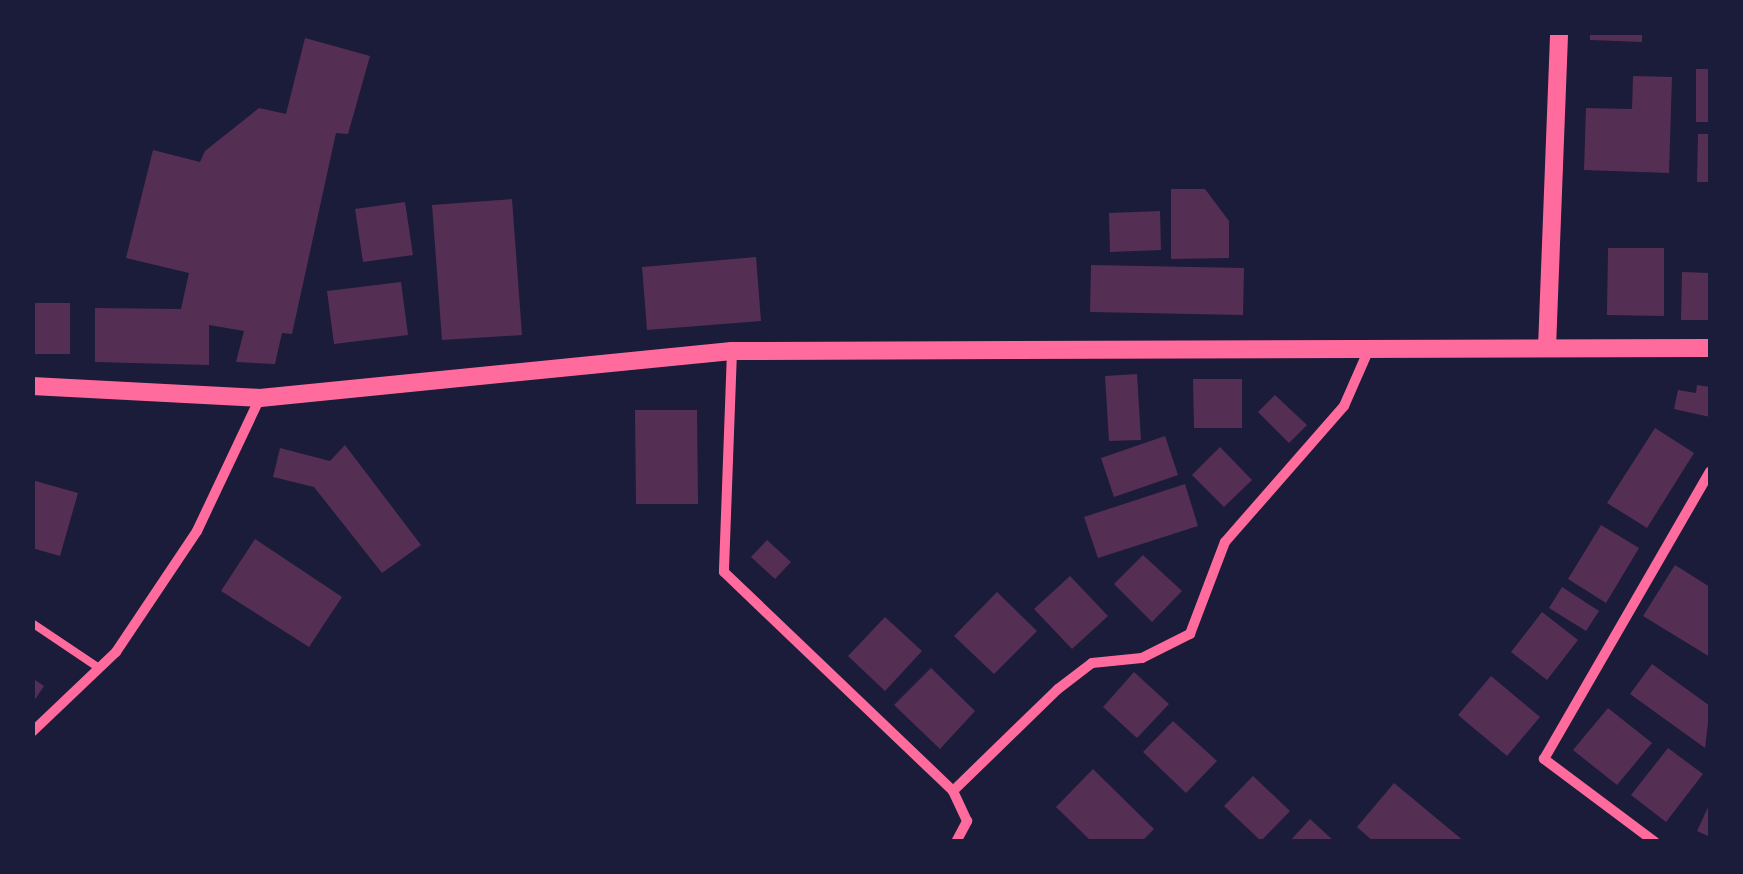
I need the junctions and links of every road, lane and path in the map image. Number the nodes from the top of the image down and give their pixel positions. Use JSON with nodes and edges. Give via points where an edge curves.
{"nodes":[{"id":1,"x":1559,"y":32,"type":"edge"},
{"id":2,"x":1547,"y":348,"type":"junction"},
{"id":3,"x":1710,"y":348,"type":"edge"},
{"id":4,"x":1369,"y":350,"type":"junction"},
{"id":5,"x":732,"y":351,"type":"junction"},
{"id":6,"x":32,"y":386,"type":"edge"},
{"id":7,"x":260,"y":398,"type":"junction"},
{"id":8,"x":1710,"y":471,"type":"edge"},
{"id":9,"x":32,"y":623,"type":"edge"},
{"id":10,"x":99,"y":668,"type":"junction"},
{"id":11,"x":32,"y":732,"type":"edge"},
{"id":12,"x":953,"y":791,"type":"junction"},
{"id":13,"x":956,"y":842,"type":"edge"},
{"id":14,"x":1656,"y":842,"type":"edge"}],
"edges":[{"from":1,"to":2,"type":"street"},
{"from":2,"to":3,"type":"street"},
{"from":2,"to":4,"type":"street"},
{"from":4,"to":5,"type":"street"},
{"from":4,"to":12,"type":"street","via":[[1344,406],[1226,542],[1190,634],[1142,658],[1092,663]]},
{"from":5,"to":7,"type":"street"},
{"from":5,"to":12,"type":"street","via":[[724,572]]},
{"from":6,"to":7,"type":"street"},
{"from":7,"to":10,"type":"street","via":[[196,532]]},
{"from":8,"to":14,"type":"street","via":[[1544,758]]},
{"from":9,"to":10,"type":"lane"},
{"from":10,"to":11,"type":"street"},
{"from":12,"to":13,"type":"street","via":[[967,820]]}]}
